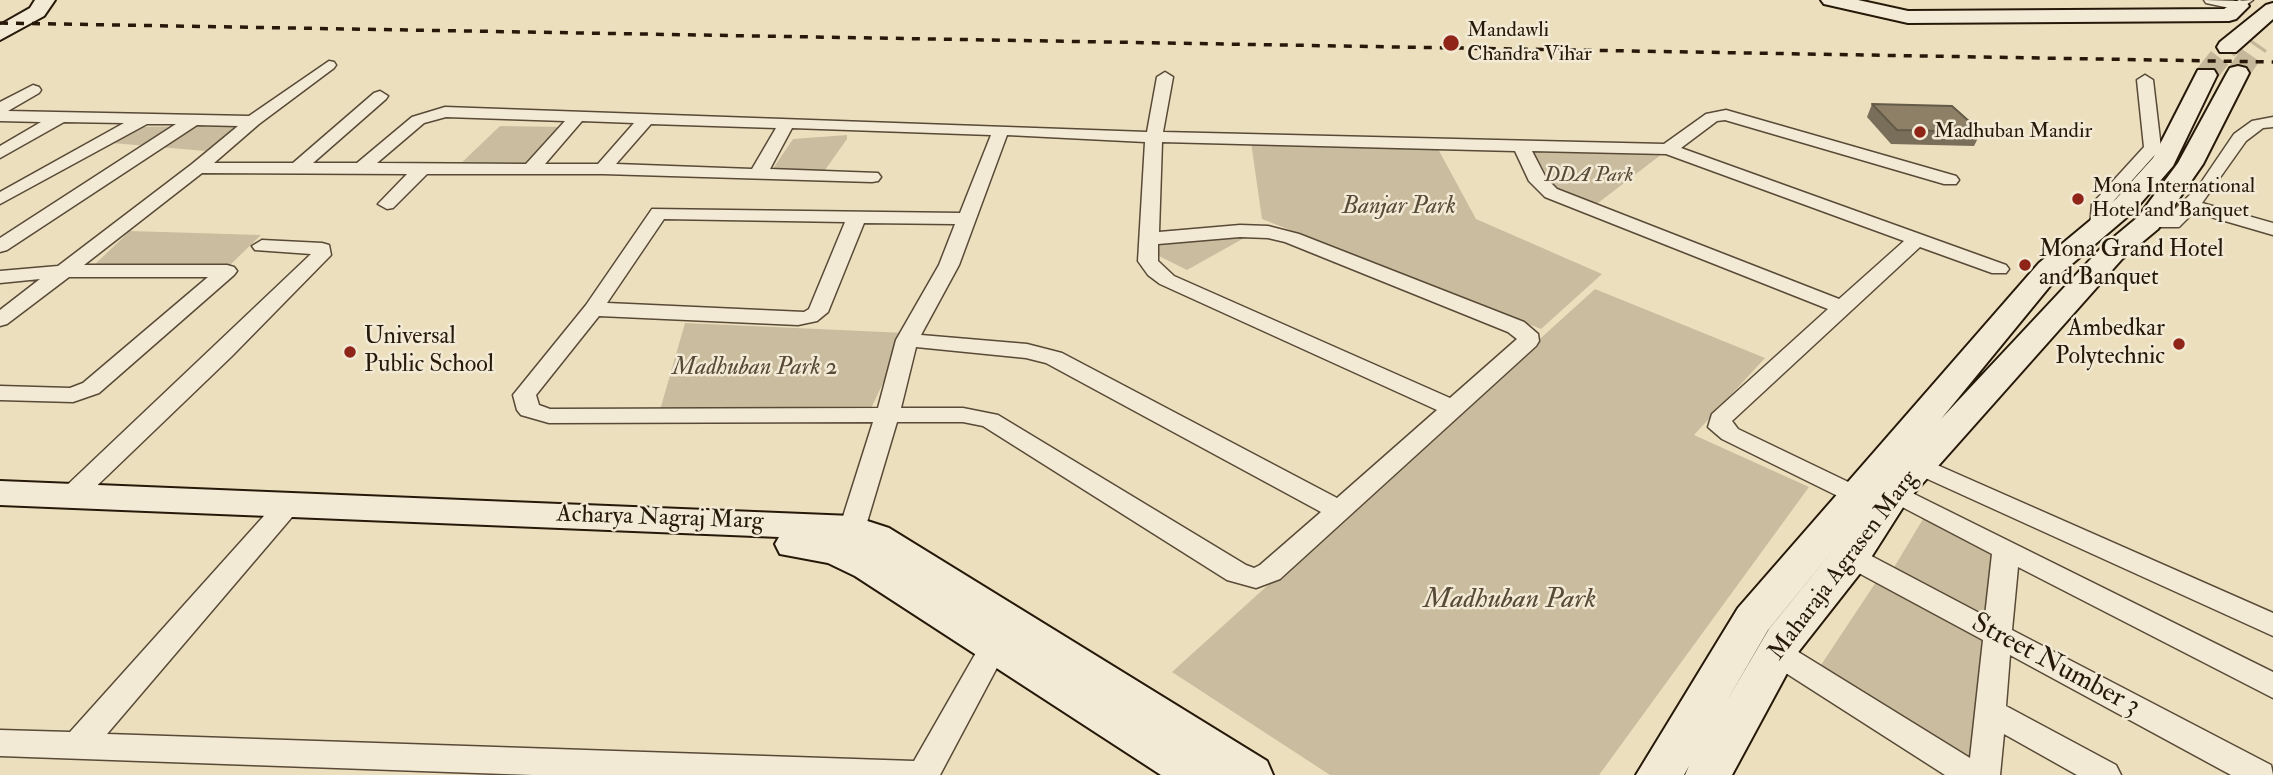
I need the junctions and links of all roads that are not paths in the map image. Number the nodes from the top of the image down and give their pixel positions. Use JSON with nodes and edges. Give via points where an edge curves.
{"nodes":[{"id":1,"x":45,"y":0,"type":"edge"},
{"id":2,"x":1831,"y":0,"type":"edge"},
{"id":3,"x":2211,"y":0,"type":"edge"},
{"id":4,"x":2242,"y":3,"type":"edge"},
{"id":5,"x":2273,"y":9,"type":"edge"},
{"id":6,"x":0,"y":34,"type":"edge"},
{"id":7,"x":2228,"y":47,"type":"tunnel mouth"},
{"id":8,"x":329,"y":65,"type":"dead end"},
{"id":9,"x":2238,"y":73,"type":"tunnel mouth"},
{"id":10,"x":2206,"y":75,"type":"tunnel mouth"},
{"id":11,"x":1165,"y":77,"type":"dead end"},
{"id":12,"x":2146,"y":80,"type":"dead end"},
{"id":13,"x":33,"y":90,"type":"dead end"},
{"id":14,"x":380,"y":96,"type":"dead end"},
{"id":15,"x":0,"y":109,"type":"edge"},
{"id":16,"x":0,"y":116,"type":"edge"},
{"id":17,"x":59,"y":118,"type":"junction"},
{"id":18,"x":576,"y":118,"type":"junction"},
{"id":19,"x":647,"y":118,"type":"junction"},
{"id":20,"x":142,"y":120,"type":"junction"},
{"id":21,"x":253,"y":121,"type":"junction"},
{"id":22,"x":191,"y":122,"type":"junction"},
{"id":23,"x":786,"y":124,"type":"junction"},
{"id":24,"x":2268,"y":125,"type":"edge"},
{"id":25,"x":1001,"y":130,"type":"junction"},
{"id":26,"x":1154,"y":136,"type":"junction"},
{"id":27,"x":1521,"y":145,"type":"junction"},
{"id":28,"x":1668,"y":149,"type":"junction"},
{"id":29,"x":0,"y":153,"type":"edge"},
{"id":30,"x":198,"y":168,"type":"junction"},
{"id":31,"x":531,"y":169,"type":"junction"},
{"id":32,"x":603,"y":169,"type":"junction"},
{"id":33,"x":295,"y":170,"type":"junction"},
{"id":34,"x":359,"y":170,"type":"junction"},
{"id":35,"x":421,"y":170,"type":"junction"},
{"id":36,"x":758,"y":174,"type":"junction"},
{"id":37,"x":872,"y":177,"type":"dead end"},
{"id":38,"x":1950,"y":180,"type":"dead end"},
{"id":39,"x":0,"y":199,"type":"edge"},
{"id":40,"x":387,"y":204,"type":"dead end"},
{"id":41,"x":2190,"y":205,"type":"junction"},
{"id":42,"x":857,"y":217,"type":"junction"},
{"id":43,"x":966,"y":219,"type":"junction"},
{"id":44,"x":2148,"y":223,"type":"junction"},
{"id":45,"x":0,"y":229,"type":"edge"},
{"id":46,"x":2273,"y":229,"type":"edge"},
{"id":47,"x":23,"y":230,"type":"junction"},
{"id":48,"x":1149,"y":239,"type":"junction"},
{"id":49,"x":1917,"y":239,"type":"junction"},
{"id":50,"x":2097,"y":241,"type":"junction"},
{"id":51,"x":0,"y":246,"type":"edge"},
{"id":52,"x":262,"y":246,"type":"dead end"},
{"id":53,"x":1999,"y":268,"type":"dead end"},
{"id":54,"x":66,"y":271,"type":"junction"},
{"id":55,"x":0,"y":277,"type":"edge"},
{"id":56,"x":1844,"y":308,"type":"junction"},
{"id":57,"x":593,"y":309,"type":"junction"},
{"id":58,"x":0,"y":320,"type":"edge"},
{"id":59,"x":907,"y":340,"type":"junction"},
{"id":60,"x":0,"y":393,"type":"edge"},
{"id":61,"x":1454,"y":409,"type":"junction"},
{"id":62,"x":887,"y":417,"type":"junction"},
{"id":63,"x":1919,"y":465,"type":"junction"},
{"id":64,"x":1894,"y":492,"type":"junction"},
{"id":65,"x":0,"y":493,"type":"edge"},
{"id":66,"x":72,"y":495,"type":"junction"},
{"id":67,"x":1856,"y":496,"type":"junction"},
{"id":68,"x":1339,"y":510,"type":"junction"},
{"id":69,"x":0,"y":513,"type":"edge"},
{"id":70,"x":279,"y":514,"type":"junction"},
{"id":71,"x":844,"y":539,"type":"junction"},
{"id":72,"x":2006,"y":549,"type":"junction"},
{"id":73,"x":1827,"y":566,"type":"junction"},
{"id":74,"x":2273,"y":625,"type":"edge"},
{"id":75,"x":1999,"y":636,"type":"junction"},
{"id":76,"x":995,"y":645,"type":"junction"},
{"id":77,"x":1777,"y":653,"type":"junction"},
{"id":78,"x":2273,"y":686,"type":"edge"},
{"id":79,"x":1991,"y":712,"type":"junction"},
{"id":80,"x":0,"y":743,"type":"edge"},
{"id":81,"x":77,"y":746,"type":"junction"},
{"id":82,"x":451,"y":767,"type":"edge"},
{"id":83,"x":916,"y":775,"type":"edge"},
{"id":84,"x":923,"y":775,"type":"edge"},
{"id":85,"x":1199,"y":775,"type":"edge"},
{"id":86,"x":1250,"y":775,"type":"edge"},
{"id":87,"x":1658,"y":775,"type":"edge"},
{"id":88,"x":1708,"y":775,"type":"edge"},
{"id":89,"x":1971,"y":775,"type":"edge"},
{"id":90,"x":1983,"y":775,"type":"edge"},
{"id":91,"x":2105,"y":775,"type":"edge"},
{"id":92,"x":2260,"y":775,"type":"edge"}],
"edges":[{"from":1,"to":6,"type":"main road","via":[[37,12]]},
{"from":2,"to":4,"type":"main road","via":[[1908,17],[2229,15]]},
{"from":3,"to":4,"type":"street"},
{"from":5,"to":7,"type":"main road"},
{"from":8,"to":21,"type":"street"},
{"from":9,"to":44,"type":"main road","name":"Maharaja Agrasen Marg","via":[[2190,164]]},
{"from":10,"to":50,"type":"main road","via":[[2164,161]]},
{"from":11,"to":26,"type":"street"},
{"from":12,"to":50,"type":"street","via":[[2153,148],[2101,204]]},
{"from":13,"to":15,"type":"street"},
{"from":14,"to":33,"type":"street"},
{"from":16,"to":17,"type":"street"},
{"from":17,"to":20,"type":"street"},
{"from":17,"to":29,"type":"street"},
{"from":18,"to":19,"type":"street"},
{"from":18,"to":31,"type":"street"},
{"from":18,"to":34,"type":"street","via":[[431,115],[418,120]]},
{"from":19,"to":23,"type":"street"},
{"from":19,"to":32,"type":"street"},
{"from":20,"to":22,"type":"street"},
{"from":20,"to":39,"type":"street"},
{"from":21,"to":22,"type":"street"},
{"from":21,"to":30,"type":"street"},
{"from":22,"to":47,"type":"street"},
{"from":23,"to":25,"type":"street"},
{"from":23,"to":36,"type":"street"},
{"from":24,"to":41,"type":"street","via":[[2240,138]]},
{"from":25,"to":26,"type":"street"},
{"from":25,"to":43,"type":"street"},
{"from":26,"to":27,"type":"street"},
{"from":26,"to":48,"type":"street"},
{"from":27,"to":28,"type":"street"},
{"from":27,"to":56,"type":"street","via":[[1538,181],[1551,193]]},
{"from":28,"to":38,"type":"street","via":[[1712,117],[1726,115]]},
{"from":28,"to":49,"type":"street"},
{"from":30,"to":33,"type":"street"},
{"from":30,"to":54,"type":"street"},
{"from":31,"to":32,"type":"street"},
{"from":31,"to":35,"type":"street"},
{"from":32,"to":36,"type":"street"},
{"from":33,"to":34,"type":"street"},
{"from":34,"to":35,"type":"street"},
{"from":35,"to":40,"type":"street"},
{"from":36,"to":37,"type":"street"},
{"from":41,"to":44,"type":"street","via":[[2172,223]]},
{"from":41,"to":46,"type":"street"},
{"from":42,"to":43,"type":"street"},
{"from":42,"to":57,"type":"street","via":[[659,213]]},
{"from":42,"to":57,"type":"street","via":[[818,312],[810,317]]},
{"from":43,"to":59,"type":"street","via":[[949,265]]},
{"from":44,"to":50,"type":"main road","name":"Maharaja Agrasen Marg"},
{"from":45,"to":47,"type":"street"},
{"from":47,"to":51,"type":"street"},
{"from":48,"to":61,"type":"street","via":[[1148,261],[1167,280]]},
{"from":48,"to":61,"type":"street","via":[[1268,232],[1527,334],[1528,341],[1521,349]]},
{"from":49,"to":53,"type":"street"},
{"from":49,"to":56,"type":"street"},
{"from":50,"to":63,"type":"main road","name":"Maharaja Agrasen Marg"},
{"from":50,"to":67,"type":"main road","name":"Maharaja Agrasen Marg","via":[[2049,269]]},
{"from":52,"to":66,"type":"street","via":[[323,249],[224,351]]},
{"from":54,"to":55,"type":"street"},
{"from":54,"to":58,"type":"street"},
{"from":54,"to":60,"type":"street","via":[[227,271],[91,388],[73,395]]},
{"from":56,"to":67,"type":"street","via":[[1720,419],[1720,427]]},
{"from":57,"to":62,"type":"street","via":[[524,395],[529,410],[549,416]]},
{"from":59,"to":62,"type":"street"},
{"from":59,"to":68,"type":"street","via":[[1027,351],[1054,358]]},
{"from":61,"to":68,"type":"street"},
{"from":62,"to":68,"type":"street","via":[[963,415],[990,421],[1237,573],[1256,578],[1270,572]]},
{"from":62,"to":71,"type":"street"},
{"from":63,"to":64,"type":"main road","name":"Maharaja Agrasen Marg"},
{"from":63,"to":74,"type":"street"},
{"from":64,"to":72,"type":"street"},
{"from":64,"to":73,"type":"main road","name":"Maharaja Agrasen Marg"},
{"from":65,"to":66,"type":"main road","name":"Acharya Nagraj Marg"},
{"from":66,"to":70,"type":"main road","name":"Acharya Nagraj Marg"},
{"from":67,"to":73,"type":"main road","name":"Maharaja Agrasen Marg"},
{"from":69,"to":70,"type":"main road","name":"Acharya Nagraj Marg"},
{"from":70,"to":71,"type":"main road","name":"Acharya Nagraj Marg","via":[[797,544]]},
{"from":70,"to":81,"type":"street"},
{"from":71,"to":76,"type":"main road","name":"Acharya Nagraj Marg","via":[[869,566]]},
{"from":71,"to":86,"type":"main road","name":"Acharya Nagraj Marg","via":[[875,537]]},
{"from":72,"to":75,"type":"street"},
{"from":72,"to":78,"type":"street"},
{"from":73,"to":75,"type":"street","name":"Street Number 3","via":[[1919,591]]},
{"from":73,"to":77,"type":"main road","name":"Maharaja Agrasen Marg"},
{"from":73,"to":87,"type":"main road","name":"Maharaja Agrasen Marg","via":[[1753,619]]},
{"from":75,"to":79,"type":"street"},
{"from":75,"to":92,"type":"street","name":"Street Number 3"},
{"from":76,"to":84,"type":"street"},
{"from":76,"to":85,"type":"main road","name":"Acharya Nagraj Marg"},
{"from":77,"to":88,"type":"main road","name":"Maharaja Agrasen Marg"},
{"from":77,"to":89,"type":"street"},
{"from":79,"to":90,"type":"street"},
{"from":79,"to":91,"type":"street"},
{"from":80,"to":81,"type":"street"},
{"from":81,"to":82,"type":"street"},
{"from":82,"to":83,"type":"street"}]}
